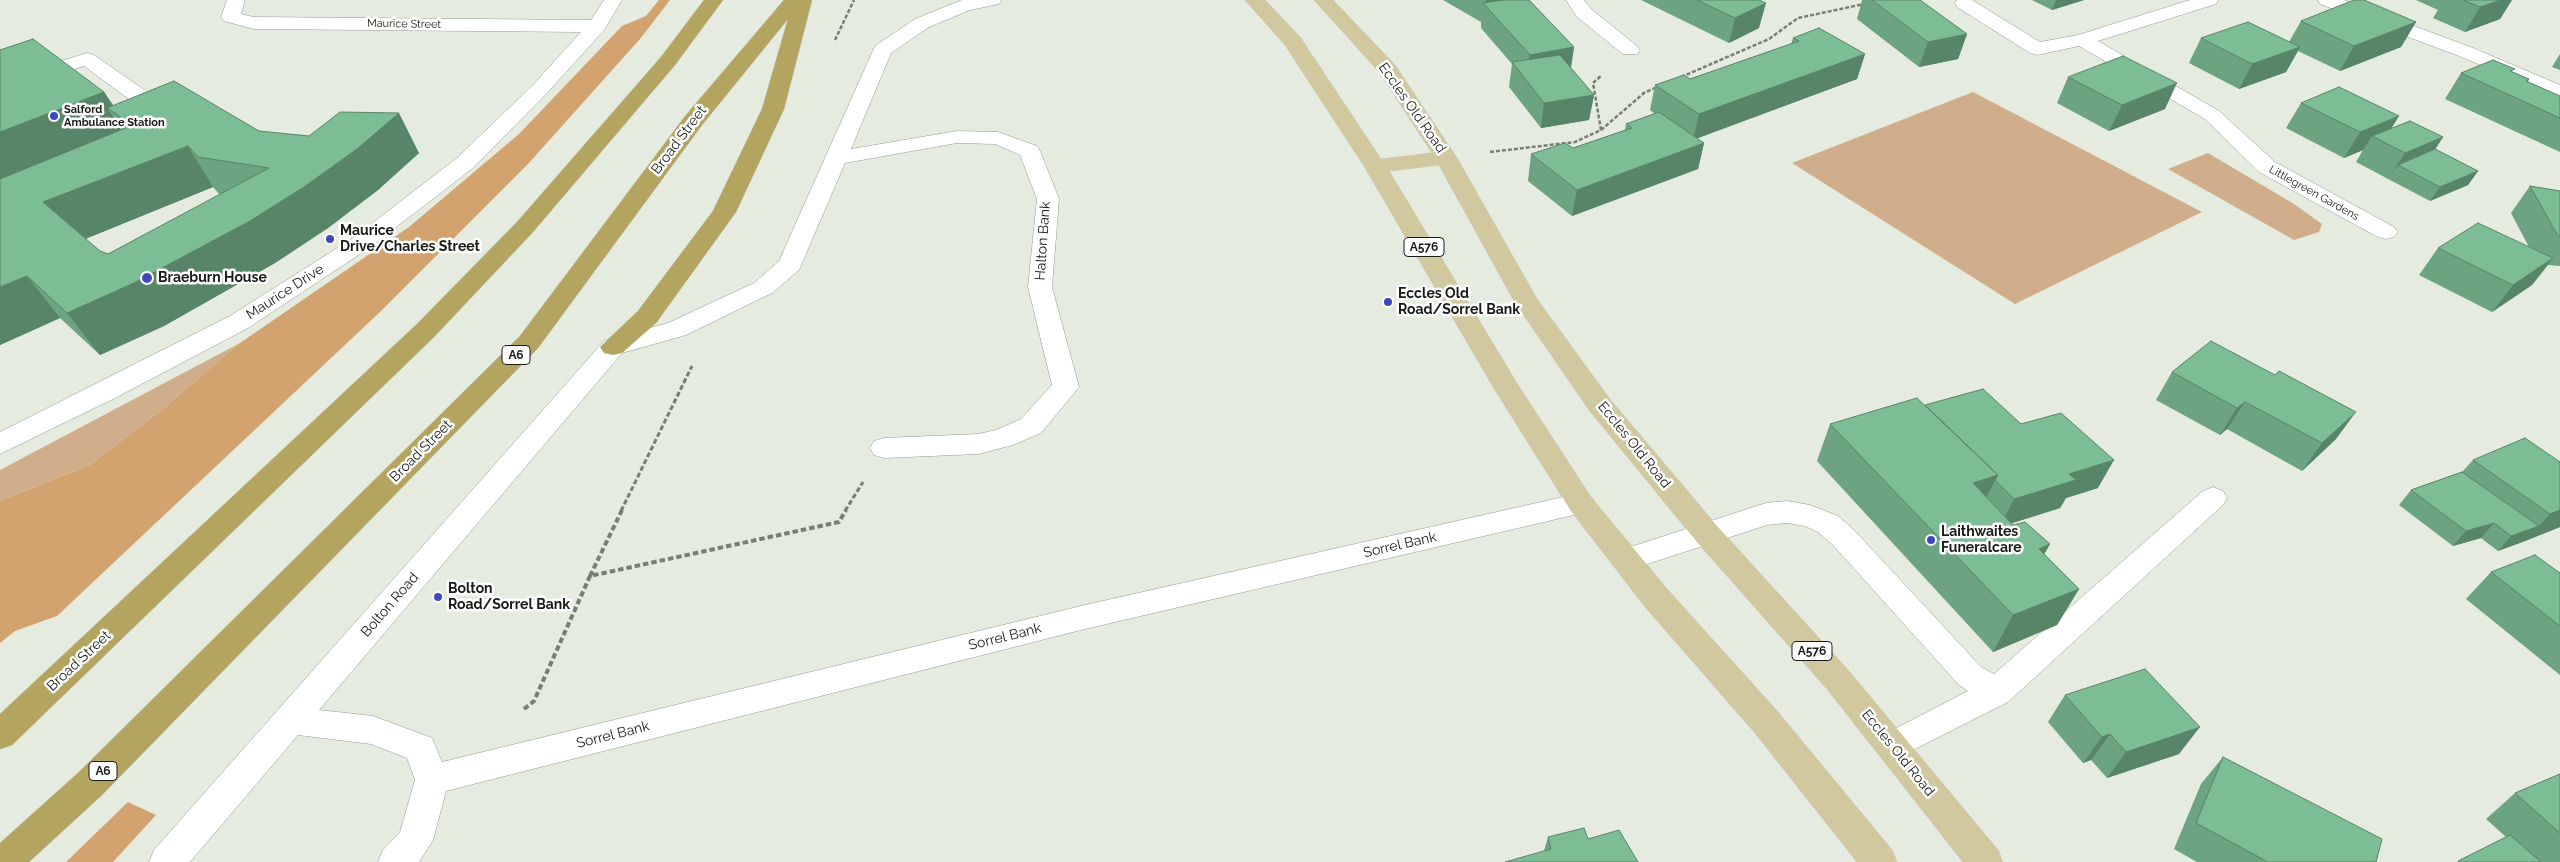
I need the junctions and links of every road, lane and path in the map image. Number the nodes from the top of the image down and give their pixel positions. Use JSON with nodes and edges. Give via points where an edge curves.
{"nodes":[{"id":1,"x":236,"y":0,"type":"edge"},
{"id":2,"x":613,"y":0,"type":"edge"},
{"id":3,"x":794,"y":0,"type":"edge"},
{"id":4,"x":803,"y":0,"type":"edge"},
{"id":5,"x":992,"y":0,"type":"edge"},
{"id":6,"x":1254,"y":0,"type":"edge"},
{"id":7,"x":1323,"y":0,"type":"edge"},
{"id":8,"x":1575,"y":0,"type":"edge"},
{"id":9,"x":2209,"y":0,"type":"edge"},
{"id":10,"x":2327,"y":0,"type":"edge"},
{"id":11,"x":713,"y":1,"type":"edge"},
{"id":12,"x":1964,"y":3,"type":"dead end"},
{"id":13,"x":1866,"y":4,"type":"dead end"},
{"id":14,"x":597,"y":26,"type":"junction"},
{"id":15,"x":2082,"y":40,"type":"junction"},
{"id":16,"x":1630,"y":50,"type":"joint"},
{"id":17,"x":1680,"y":78,"type":"edge"},
{"id":18,"x":1662,"y":85,"type":"edge"},
{"id":19,"x":0,"y":87,"type":"edge"},
{"id":20,"x":2560,"y":92,"type":"edge"},
{"id":21,"x":156,"y":130,"type":"edge"},
{"id":22,"x":1601,"y":130,"type":"junction"},
{"id":23,"x":836,"y":158,"type":"junction"},
{"id":24,"x":1446,"y":158,"type":"junction"},
{"id":25,"x":1375,"y":166,"type":"junction"},
{"id":26,"x":2386,"y":232,"type":"dead end"},
{"id":27,"x":677,"y":329,"type":"junction"},
{"id":28,"x":613,"y":347,"type":"junction"},
{"id":29,"x":0,"y":444,"type":"edge"},
{"id":30,"x":884,"y":448,"type":"joint"},
{"id":31,"x":2213,"y":498,"type":"dead end"},
{"id":32,"x":1581,"y":504,"type":"junction"},
{"id":33,"x":1706,"y":534,"type":"junction"},
{"id":34,"x":1626,"y":560,"type":"junction"},
{"id":35,"x":590,"y":576,"type":"junction"},
{"id":36,"x":1996,"y":692,"type":"junction"},
{"id":37,"x":518,"y":714,"type":"dead end"},
{"id":38,"x":289,"y":720,"type":"junction"},
{"id":39,"x":0,"y":735,"type":"edge"},
{"id":40,"x":1893,"y":746,"type":"junction"},
{"id":41,"x":432,"y":780,"type":"junction"},
{"id":42,"x":4,"y":862,"type":"edge"},
{"id":43,"x":167,"y":862,"type":"edge"},
{"id":44,"x":396,"y":862,"type":"edge"},
{"id":45,"x":1879,"y":862,"type":"edge"},
{"id":46,"x":1985,"y":862,"type":"edge"}],
"edges":[{"from":1,"to":14,"type":"street","name":"Maurice Street","via":[[230,17],[254,23]]},
{"from":2,"to":14,"type":"street","name":"Maurice Drive"},
{"from":3,"to":42,"type":"highway","name":"Broad Street","number":"A6","via":[[694,120],[529,342],[90,784]]},
{"from":4,"to":28,"type":"highway","via":[[773,109],[724,212],[646,317]]},
{"from":5,"to":23,"type":"street","via":[[965,5],[922,24],[882,50]]},
{"from":6,"to":25,"type":"main road","number":"A576","via":[[1294,41]]},
{"from":7,"to":24,"type":"main road","name":"Eccles Old Road","number":"A576","via":[[1388,69]]},
{"from":8,"to":16,"type":"street","via":[[1584,13]]},
{"from":9,"to":15,"type":"street"},
{"from":10,"to":20,"type":"street","via":[[2466,52]]},
{"from":11,"to":39,"type":"highway","name":"Broad Street","via":[[668,61],[525,227],[426,330]]},
{"from":12,"to":15,"type":"street","via":[[2038,49]]},
{"from":13,"to":17,"type":"path","via":[[1798,18],[1769,39]]},
{"from":14,"to":29,"type":"street","name":"Maurice Drive","via":[[540,89],[465,163],[360,243],[239,322]]},
{"from":15,"to":26,"type":"street","name":"Littlegreen Gardens","via":[[2212,115],[2266,167]]},
{"from":16,"to":22,"type":"path","via":[[1593,83]]},
{"from":18,"to":22,"type":"path","via":[[1644,93]]},
{"from":19,"to":21,"type":"street","via":[[87,58],[174,122]]},
{"from":22,"to":24,"type":"path","via":[[1575,142]]},
{"from":23,"to":27,"type":"street","via":[[790,265],[763,288]]},
{"from":23,"to":30,"type":"street","name":"Halton Bank","via":[[957,137],[998,138],[1029,151],[1048,199],[1040,287],[1066,387],[1031,426],[1004,438],[978,444]]},
{"from":24,"to":25,"type":"main road"},
{"from":24,"to":33,"type":"main road","name":"Eccles Old Road","number":"A576","via":[[1526,301],[1600,404]]},
{"from":25,"to":32,"type":"main road","number":"A576","via":[[1508,390]]},
{"from":27,"to":28,"type":"street"},
{"from":27,"to":35,"type":"path","via":[[699,352]]},
{"from":28,"to":38,"type":"street","name":"Bolton Road"},
{"from":30,"to":35,"type":"path","via":[[839,522]]},
{"from":31,"to":36,"type":"street"},
{"from":32,"to":34,"type":"main road","number":"A576"},
{"from":32,"to":41,"type":"street","name":"Sorrel Bank","via":[[1085,617]]},
{"from":33,"to":34,"type":"street"},
{"from":33,"to":36,"type":"street","via":[[1766,514],[1787,512],[1810,516],[1828,524],[1970,676]]},
{"from":33,"to":40,"type":"main road","name":"Eccles Old Road","number":"A576"},
{"from":34,"to":45,"type":"main road","number":"A576","via":[[1767,723]]},
{"from":35,"to":37,"type":"path","via":[[534,701]]},
{"from":36,"to":40,"type":"street"},
{"from":38,"to":41,"type":"street","via":[[373,730],[420,748]]},
{"from":38,"to":43,"type":"street","name":"Bolton Road"},
{"from":40,"to":46,"type":"main road","name":"Eccles Old Road","number":"A576"},
{"from":41,"to":44,"type":"street","via":[[415,840]]}]}
